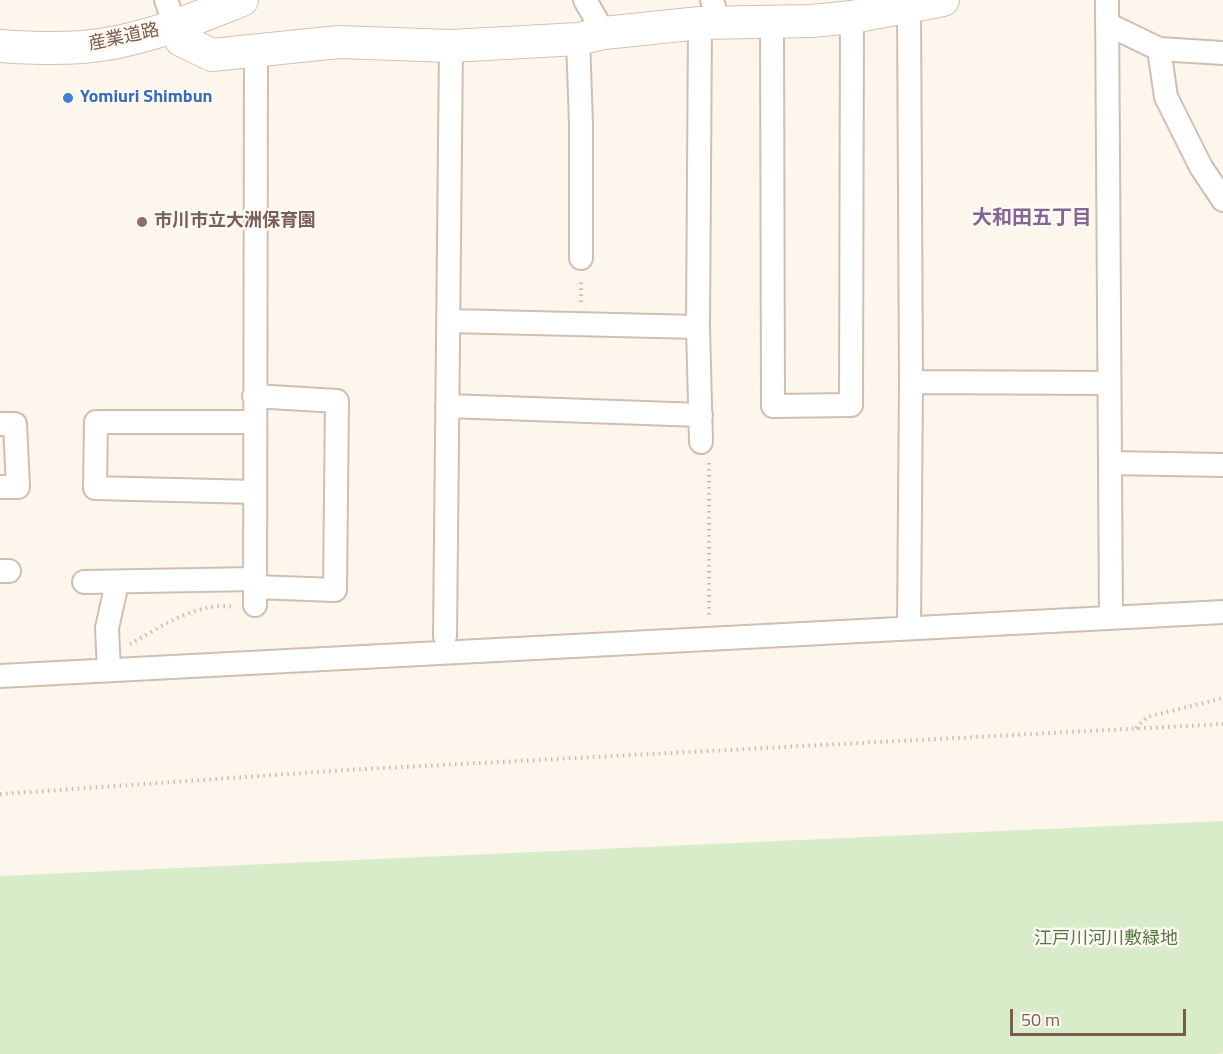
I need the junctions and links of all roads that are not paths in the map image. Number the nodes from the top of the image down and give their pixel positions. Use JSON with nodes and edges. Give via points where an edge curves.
{"nodes":[{"id":1,"x":242,"y":0,"type":"edge"},
{"id":2,"x":585,"y":0,"type":"edge"},
{"id":3,"x":943,"y":0,"type":"edge"},
{"id":4,"x":1107,"y":0,"type":"edge"},
{"id":5,"x":909,"y":6,"type":"junction"},
{"id":6,"x":171,"y":13,"type":"edge"},
{"id":7,"x":710,"y":16,"type":"edge"},
{"id":8,"x":852,"y":16,"type":"junction"},
{"id":9,"x":772,"y":23,"type":"junction"},
{"id":10,"x":1107,"y":24,"type":"junction"},
{"id":11,"x":591,"y":36,"type":"junction"},
{"id":12,"x":0,"y":46,"type":"edge"},
{"id":13,"x":451,"y":46,"type":"junction"},
{"id":14,"x":1159,"y":49,"type":"junction"},
{"id":15,"x":256,"y":50,"type":"junction"},
{"id":16,"x":1223,"y":53,"type":"edge"},
{"id":17,"x":1223,"y":200,"type":"edge"},
{"id":18,"x":581,"y":258,"type":"road end"},
{"id":19,"x":449,"y":321,"type":"junction"},
{"id":20,"x":698,"y":327,"type":"junction"},
{"id":21,"x":911,"y":382,"type":"junction"},
{"id":22,"x":1109,"y":383,"type":"junction"},
{"id":23,"x":255,"y":396,"type":"junction"},
{"id":24,"x":447,"y":406,"type":"junction"},
{"id":25,"x":700,"y":415,"type":"junction"},
{"id":26,"x":254,"y":422,"type":"junction"},
{"id":27,"x":0,"y":424,"type":"edge"},
{"id":28,"x":701,"y":442,"type":"road end"},
{"id":29,"x":1110,"y":463,"type":"junction"},
{"id":30,"x":1223,"y":465,"type":"edge"},
{"id":31,"x":0,"y":487,"type":"edge"},
{"id":32,"x":255,"y":492,"type":"junction"},
{"id":33,"x":84,"y":582,"type":"dead end"},
{"id":34,"x":117,"y":583,"type":"junction"},
{"id":35,"x":255,"y":590,"type":"junction"},
{"id":36,"x":1223,"y":612,"type":"edge"},
{"id":37,"x":1110,"y":618,"type":"junction"},
{"id":38,"x":909,"y":628,"type":"junction"},
{"id":39,"x":445,"y":636,"type":"dead end"},
{"id":40,"x":108,"y":663,"type":"junction"},
{"id":41,"x":0,"y":676,"type":"edge"}],
"edges":[{"from":1,"to":6,"type":"street","name":"産業道路"},
{"from":2,"to":11,"type":"street"},
{"from":3,"to":5,"type":"street"},
{"from":4,"to":10,"type":"street"},
{"from":5,"to":8,"type":"street"},
{"from":5,"to":21,"type":"street"},
{"from":6,"to":12,"type":"street","name":"産業道路","via":[[127,39],[84,47]]},
{"from":6,"to":15,"type":"street","via":[[182,40],[212,55]]},
{"from":7,"to":9,"type":"street"},
{"from":7,"to":11,"type":"street"},
{"from":7,"to":20,"type":"street"},
{"from":8,"to":9,"type":"street"},
{"from":8,"to":9,"type":"street","via":[[851,405],[773,406]]},
{"from":10,"to":14,"type":"street"},
{"from":10,"to":22,"type":"street"},
{"from":11,"to":13,"type":"street"},
{"from":11,"to":18,"type":"street","via":[[581,135]]},
{"from":13,"to":15,"type":"street","via":[[339,42]]},
{"from":13,"to":19,"type":"street"},
{"from":14,"to":16,"type":"street"},
{"from":14,"to":17,"type":"street","via":[[1166,97],[1200,167]]},
{"from":15,"to":23,"type":"street"},
{"from":19,"to":20,"type":"street"},
{"from":19,"to":24,"type":"street"},
{"from":20,"to":25,"type":"street"},
{"from":21,"to":22,"type":"street"},
{"from":21,"to":38,"type":"street"},
{"from":22,"to":29,"type":"street"},
{"from":23,"to":26,"type":"street"},
{"from":23,"to":35,"type":"street","via":[[337,401],[335,590]]},
{"from":24,"to":25,"type":"street"},
{"from":24,"to":39,"type":"street"},
{"from":25,"to":28,"type":"street"},
{"from":26,"to":32,"type":"street"},
{"from":26,"to":32,"type":"street","via":[[96,422],[95,488]]},
{"from":27,"to":31,"type":"street","via":[[15,424],[18,487]]},
{"from":29,"to":30,"type":"street"},
{"from":29,"to":37,"type":"street"},
{"from":32,"to":35,"type":"street"},
{"from":33,"to":34,"type":"street"},
{"from":34,"to":35,"type":"street"},
{"from":34,"to":40,"type":"street","via":[[107,628]]},
{"from":36,"to":37,"type":"street"},
{"from":37,"to":38,"type":"street"},
{"from":38,"to":40,"type":"street"},
{"from":40,"to":41,"type":"street"}]}
